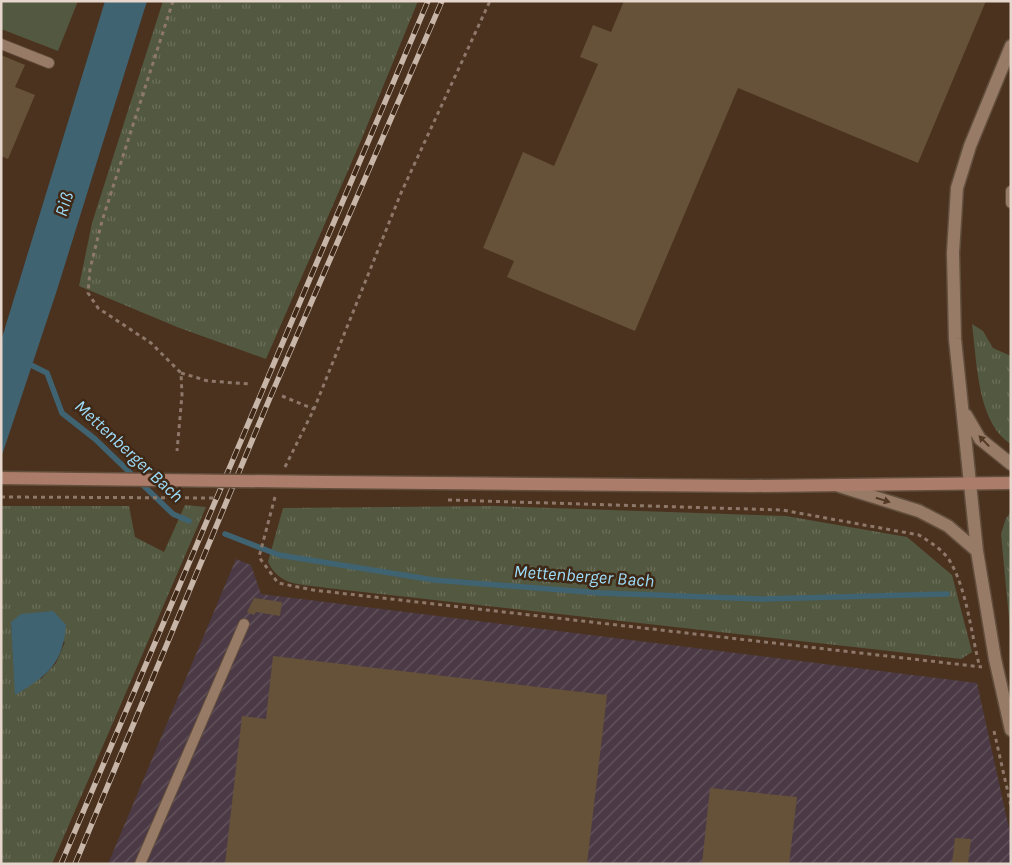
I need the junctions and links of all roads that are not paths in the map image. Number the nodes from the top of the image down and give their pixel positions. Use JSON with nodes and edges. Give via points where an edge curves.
{"nodes":[{"id":1,"x":1,"y":44,"type":"edge"},
{"id":2,"x":1011,"y":46,"type":"edge"},
{"id":3,"x":49,"y":63,"type":"dead end"},
{"id":4,"x":1011,"y":191,"type":"edge"},
{"id":5,"x":1011,"y":203,"type":"edge"},
{"id":6,"x":963,"y":411,"type":"junction"},
{"id":7,"x":1011,"y":464,"type":"edge"},
{"id":8,"x":1,"y":478,"type":"edge"},
{"id":9,"x":971,"y":484,"type":"junction"},
{"id":10,"x":1011,"y":484,"type":"edge"},
{"id":11,"x":837,"y":485,"type":"junction"},
{"id":12,"x":977,"y":551,"type":"junction"},
{"id":13,"x":244,"y":624,"type":"dead end"},
{"id":14,"x":1011,"y":730,"type":"edge"},
{"id":15,"x":140,"y":864,"type":"edge"}],
"edges":[{"from":1,"to":3,"type":"lane"},
{"from":2,"to":6,"type":"street","via":[[970,146],[957,188],[954,305]]},
{"from":4,"to":5,"type":"lane"},
{"from":7,"to":6,"type":"street","one_way":true,"via":[[980,438]]},
{"from":6,"to":9,"type":"street"},
{"from":8,"to":11,"type":"main road","bridge":true},
{"from":9,"to":10,"type":"main road"},
{"from":9,"to":11,"type":"main road"},
{"from":9,"to":12,"type":"street"},
{"from":11,"to":12,"type":"street","one_way":true,"via":[[920,511],[948,526]]},
{"from":12,"to":14,"type":"street"},
{"from":13,"to":15,"type":"lane"}]}
